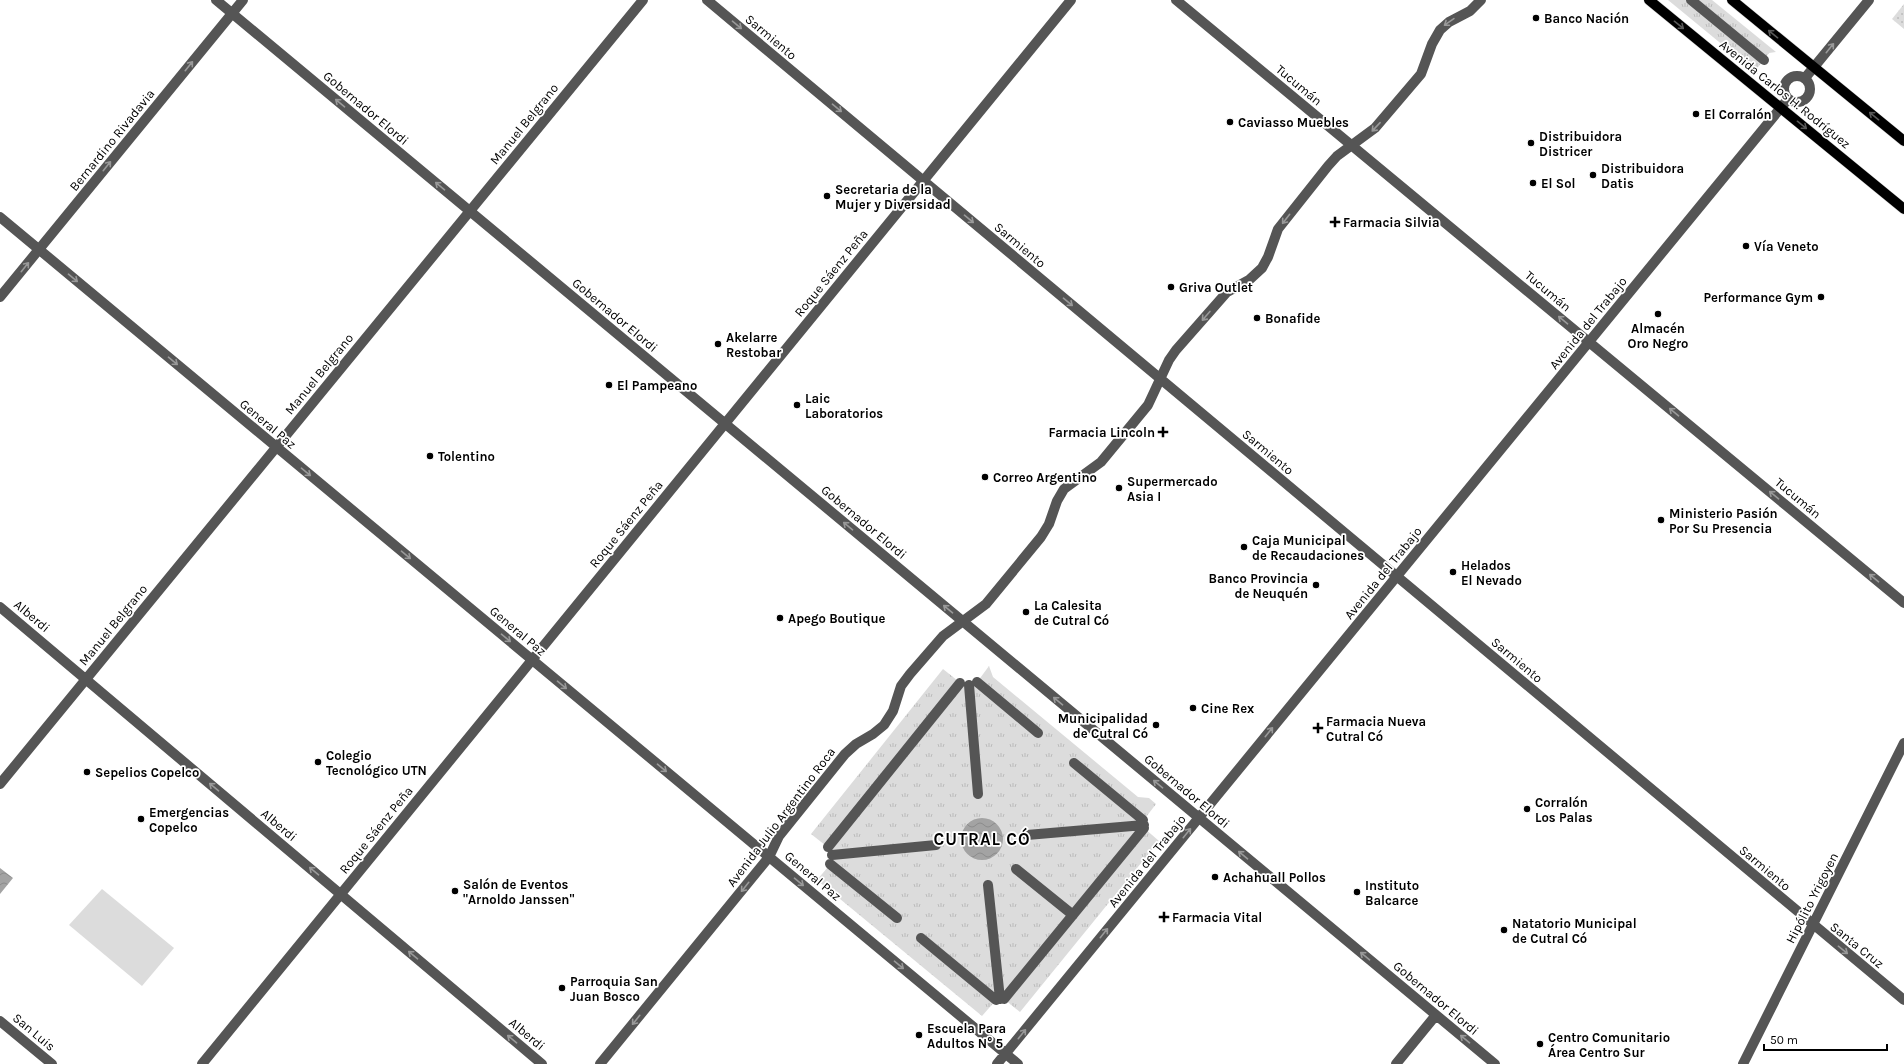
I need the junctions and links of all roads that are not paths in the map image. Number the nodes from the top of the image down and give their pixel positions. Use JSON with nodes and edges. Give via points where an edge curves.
{"nodes":[{"id":1,"x":216,"y":0,"type":"edge"},
{"id":2,"x":243,"y":0,"type":"edge"},
{"id":3,"x":643,"y":0,"type":"edge"},
{"id":4,"x":707,"y":0,"type":"edge"},
{"id":5,"x":1071,"y":0,"type":"edge"},
{"id":6,"x":1176,"y":0,"type":"edge"},
{"id":7,"x":1481,"y":0,"type":"edge"},
{"id":8,"x":1649,"y":0,"type":"edge"},
{"id":9,"x":1691,"y":0,"type":"edge"},
{"id":10,"x":1732,"y":0,"type":"edge"},
{"id":11,"x":1869,"y":0,"type":"edge"},
{"id":12,"x":232,"y":13,"type":"junction"},
{"id":13,"x":1764,"y":60,"type":"dead end"},
{"id":14,"x":1814,"y":67,"type":"junction"},
{"id":15,"x":1805,"y":78,"type":"junction"},
{"id":16,"x":1788,"y":99,"type":"junction"},
{"id":17,"x":1781,"y":108,"type":"junction"},
{"id":18,"x":1904,"y":141,"type":"edge"},
{"id":19,"x":1352,"y":146,"type":"junction"},
{"id":20,"x":923,"y":181,"type":"junction"},
{"id":21,"x":1904,"y":209,"type":"edge"},
{"id":22,"x":470,"y":211,"type":"junction"},
{"id":23,"x":0,"y":218,"type":"edge"},
{"id":24,"x":39,"y":250,"type":"junction"},
{"id":25,"x":0,"y":297,"type":"edge"},
{"id":26,"x":1589,"y":342,"type":"junction"},
{"id":27,"x":1161,"y":380,"type":"junction"},
{"id":28,"x":725,"y":424,"type":"junction"},
{"id":29,"x":276,"y":447,"type":"junction"},
{"id":30,"x":1397,"y":577,"type":"junction"},
{"id":31,"x":1904,"y":603,"type":"edge"},
{"id":32,"x":0,"y":607,"type":"edge"},
{"id":33,"x":963,"y":621,"type":"junction"},
{"id":34,"x":532,"y":660,"type":"junction"},
{"id":35,"x":86,"y":679,"type":"junction"},
{"id":36,"x":969,"y":683,"type":"junction"},
{"id":37,"x":1038,"y":733,"type":"dead end"},
{"id":38,"x":1904,"y":743,"type":"edge"},
{"id":39,"x":1074,"y":763,"type":"dead end"},
{"id":40,"x":0,"y":784,"type":"edge"},
{"id":41,"x":978,"y":794,"type":"dead end"},
{"id":42,"x":1199,"y":818,"type":"junction"},
{"id":43,"x":1143,"y":824,"type":"junction"},
{"id":44,"x":1027,"y":835,"type":"dead end"},
{"id":45,"x":936,"y":844,"type":"dead end"},
{"id":46,"x":830,"y":855,"type":"junction"},
{"id":47,"x":769,"y":857,"type":"junction"},
{"id":48,"x":1016,"y":869,"type":"dead end"},
{"id":49,"x":988,"y":885,"type":"dead end"},
{"id":50,"x":340,"y":894,"type":"junction"},
{"id":51,"x":1073,"y":915,"type":"junction"},
{"id":52,"x":897,"y":918,"type":"dead end"},
{"id":53,"x":1813,"y":925,"type":"junction"},
{"id":54,"x":920,"y":938,"type":"dead end"},
{"id":55,"x":1000,"y":999,"type":"junction"},
{"id":56,"x":1904,"y":1000,"type":"edge"},
{"id":57,"x":1436,"y":1015,"type":"junction"},
{"id":58,"x":0,"y":1021,"type":"edge"},
{"id":59,"x":1006,"y":1054,"type":"junction"},
{"id":60,"x":52,"y":1064,"type":"edge"},
{"id":61,"x":202,"y":1064,"type":"edge"},
{"id":62,"x":542,"y":1064,"type":"edge"},
{"id":63,"x":600,"y":1064,"type":"edge"},
{"id":64,"x":997,"y":1064,"type":"edge"},
{"id":65,"x":1018,"y":1064,"type":"edge"},
{"id":66,"x":1396,"y":1064,"type":"edge"},
{"id":67,"x":1495,"y":1064,"type":"edge"},
{"id":68,"x":1743,"y":1064,"type":"edge"}],
"edges":[{"from":1,"to":12,"type":"street","name":"Gobernador Elordi"},
{"from":2,"to":12,"type":"street","name":"Bernardino Rivadavia"},
{"from":3,"to":22,"type":"street","name":"Manuel Belgrano"},
{"from":4,"to":20,"type":"street","name":"Sarmiento","one_way":true},
{"from":5,"to":20,"type":"street","name":"Roque Sáenz Peña"},
{"from":6,"to":19,"type":"street","name":"Tucumán"},
{"from":7,"to":19,"type":"street","name":"Avenida Julio Argentino Roca","one_way":true,"via":[[1470,11],[1440,30],[1418,79],[1375,128]]},
{"from":8,"to":17,"type":"main road","name":"Avenida Carlos H. Rodríguez","one_way":true},
{"from":9,"to":13,"type":"street"},
{"from":14,"to":10,"type":"main road","one_way":true},
{"from":14,"to":11,"type":"street","one_way":true},
{"from":22,"to":12,"type":"street","name":"Gobernador Elordi","one_way":true},
{"from":24,"to":12,"type":"street","name":"Bernardino Rivadavia","one_way":true},
{"from":14,"to":15,"type":"street"},
{"from":18,"to":14,"type":"main road","one_way":true},
{"from":15,"to":16,"type":"street","via":[[1793,76],[1786,81],[1784,91]]},
{"from":15,"to":16,"type":"street","via":[[1810,89],[1807,97],[1797,102]]},
{"from":16,"to":17,"type":"street","name":"Avenida del Trabajo"},
{"from":17,"to":21,"type":"main road","name":"Avenida Carlos H. Rodríguez","one_way":true},
{"from":17,"to":26,"type":"street","name":"Avenida del Trabajo"},
{"from":26,"to":19,"type":"street","name":"Tucumán","one_way":true},
{"from":19,"to":27,"type":"street","name":"Avenida Julio Argentino Roca","one_way":true,"via":[[1330,164],[1282,223],[1262,268],[1249,280],[1223,296],[1176,350]]},
{"from":20,"to":27,"type":"street","name":"Sarmiento","one_way":true},
{"from":20,"to":28,"type":"street","name":"Roque Sáenz Peña"},
{"from":22,"to":28,"type":"street","name":"Gobernador Elordi"},
{"from":22,"to":29,"type":"street","name":"Manuel Belgrano"},
{"from":23,"to":24,"type":"street","name":"General Paz"},
{"from":25,"to":24,"type":"street","name":"Bernardino Rivadavia","one_way":true},
{"from":24,"to":29,"type":"street","name":"General Paz","one_way":true},
{"from":26,"to":30,"type":"street","name":"Avenida del Trabajo"},
{"from":31,"to":26,"type":"street","name":"Tucumán","one_way":true},
{"from":27,"to":30,"type":"street","name":"Sarmiento"},
{"from":27,"to":33,"type":"street","name":"Avenida Julio Argentino Roca","via":[[1148,405],[1106,457],[1093,470],[1064,489],[1056,501],[1049,524],[1041,537],[987,602]]},
{"from":33,"to":28,"type":"street","name":"Gobernador Elordi","one_way":true},
{"from":28,"to":34,"type":"street","name":"Roque Sáenz Peña"},
{"from":29,"to":34,"type":"street","name":"General Paz","one_way":true},
{"from":29,"to":35,"type":"street","name":"Manuel Belgrano"},
{"from":42,"to":30,"type":"street","name":"Avenida del Trabajo","one_way":true},
{"from":30,"to":53,"type":"street","name":"Sarmiento"},
{"from":32,"to":35,"type":"street","name":"Alberdi"},
{"from":42,"to":33,"type":"street","name":"Gobernador Elordi","one_way":true},
{"from":33,"to":47,"type":"street","name":"Avenida Julio Argentino Roca","via":[[943,636],[910,674],[899,690],[895,707],[887,722],[845,754],[779,836]]},
{"from":34,"to":47,"type":"street","name":"General Paz","one_way":true},
{"from":34,"to":50,"type":"street","name":"Roque Sáenz Peña"},
{"from":35,"to":40,"type":"street","name":"Manuel Belgrano"},
{"from":50,"to":35,"type":"street","name":"Alberdi","one_way":true},
{"from":36,"to":37,"type":"street"},
{"from":36,"to":41,"type":"street"},
{"from":36,"to":46,"type":"street"},
{"from":38,"to":53,"type":"street","name":"Hipólito Yrigoyen"},
{"from":39,"to":43,"type":"street"},
{"from":57,"to":42,"type":"street","name":"Gobernador Elordi","one_way":true},
{"from":59,"to":42,"type":"street","name":"Avenida del Trabajo","one_way":true},
{"from":43,"to":44,"type":"street"},
{"from":43,"to":51,"type":"street"},
{"from":45,"to":46,"type":"street"},
{"from":46,"to":52,"type":"street"},
{"from":47,"to":59,"type":"street","name":"General Paz","one_way":true},
{"from":47,"to":63,"type":"street","name":"Avenida Julio Argentino Roca","one_way":true},
{"from":48,"to":51,"type":"street"},
{"from":49,"to":55,"type":"street"},
{"from":50,"to":61,"type":"street","name":"Roque Sáenz Peña"},
{"from":62,"to":50,"type":"street","name":"Alberdi","one_way":true},
{"from":51,"to":55,"type":"street"},
{"from":53,"to":56,"type":"street","name":"Santa Cruz","one_way":true},
{"from":53,"to":68,"type":"street","name":"Hipólito Yrigoyen"},
{"from":54,"to":55,"type":"street"},
{"from":57,"to":66,"type":"street"},
{"from":67,"to":57,"type":"street","name":"Gobernador Elordi","one_way":true},
{"from":58,"to":60,"type":"street","name":"San Luis"},
{"from":59,"to":64,"type":"street","name":"Avenida del Trabajo"},
{"from":59,"to":65,"type":"street","name":"General Paz"}]}
